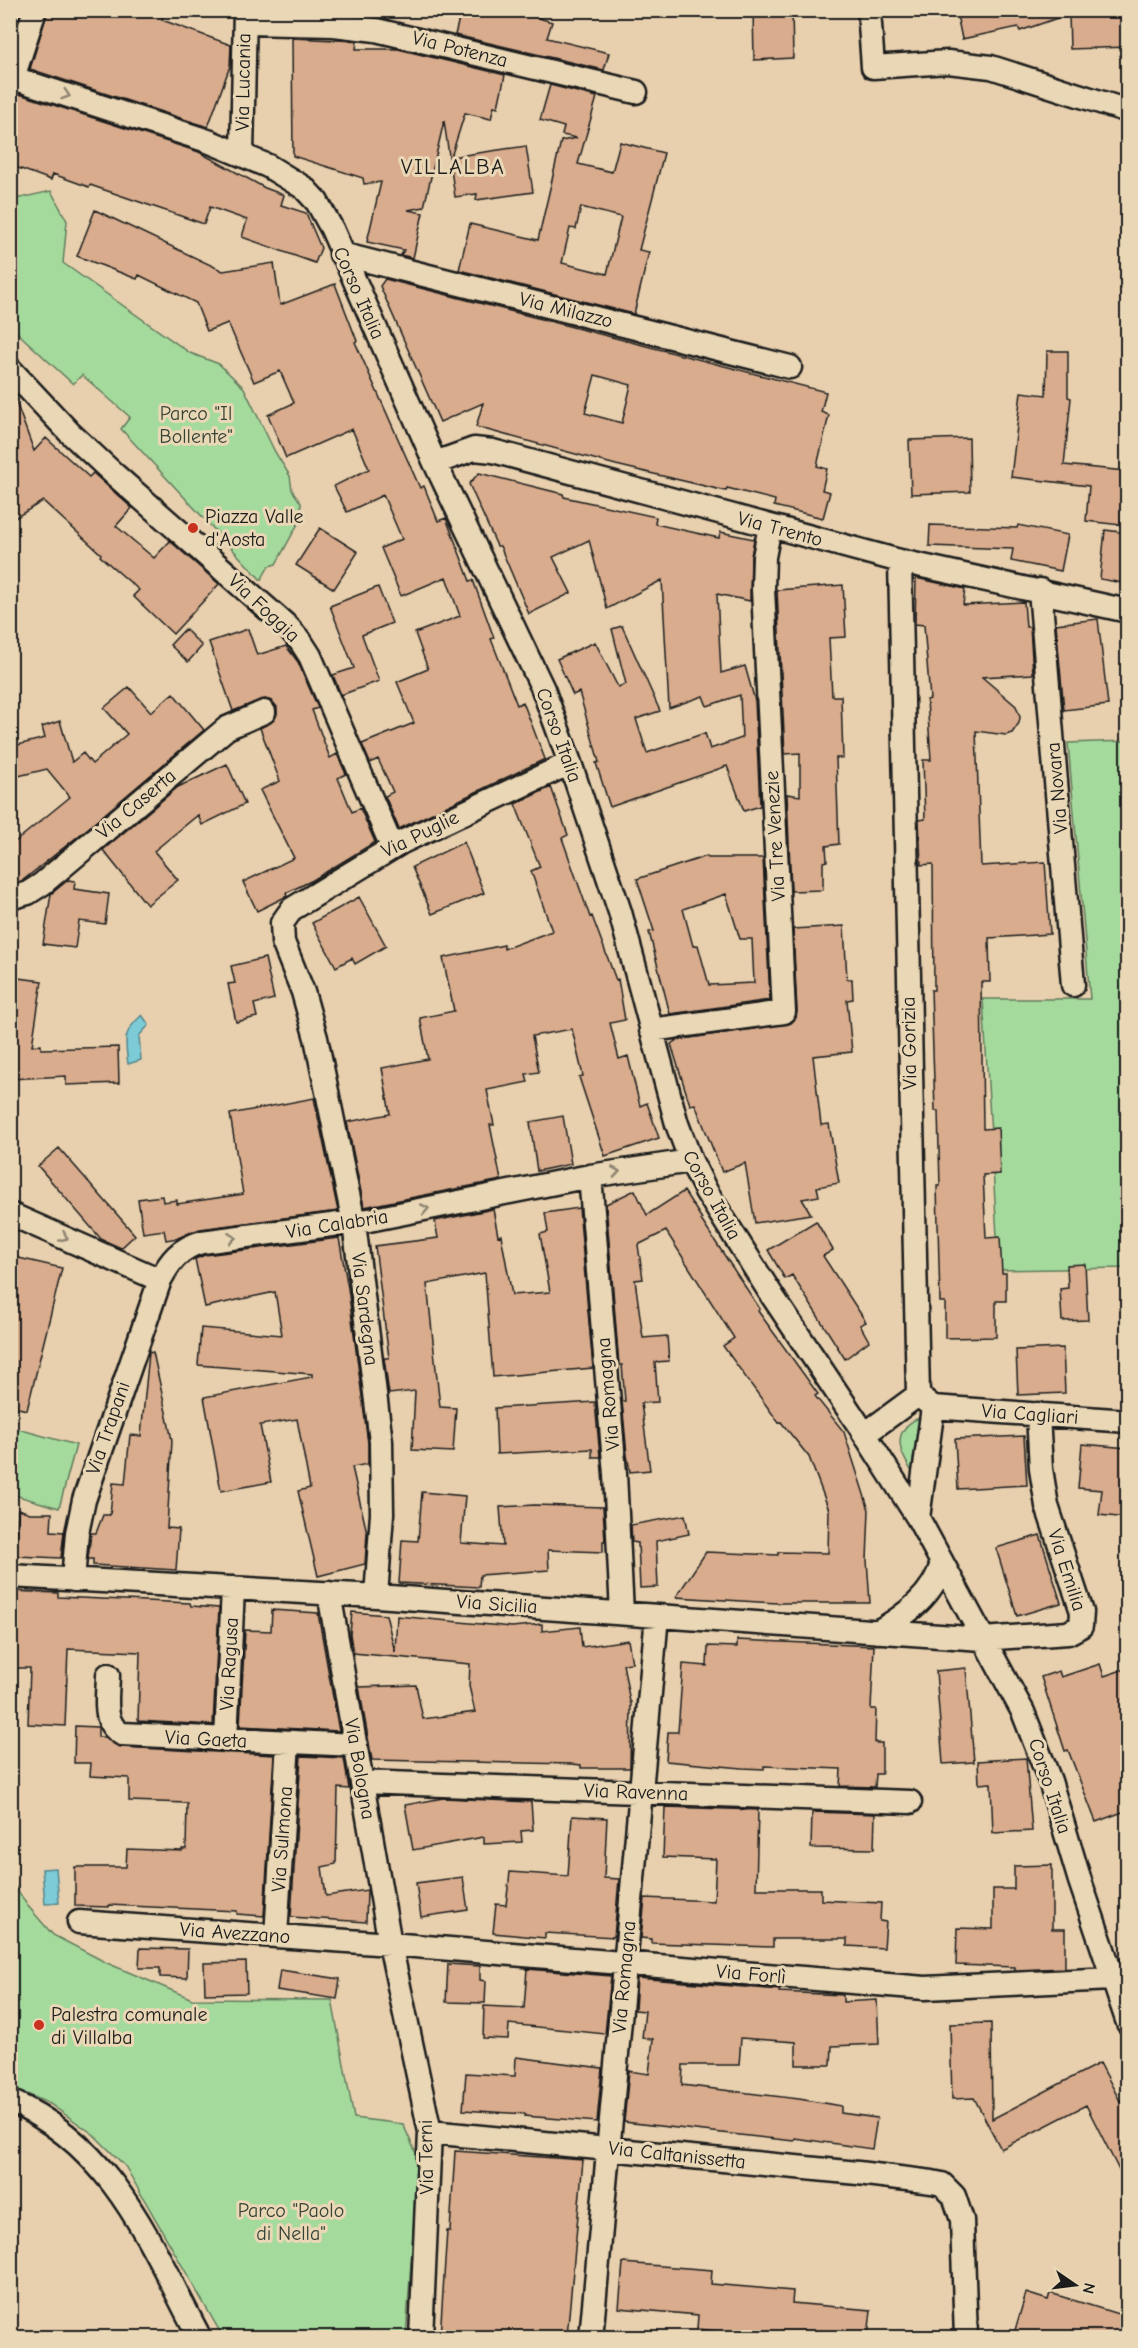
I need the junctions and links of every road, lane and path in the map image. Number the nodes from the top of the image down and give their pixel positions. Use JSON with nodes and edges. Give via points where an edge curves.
{"nodes":[{"id":1,"x":35,"y":10,"type":"edge"},
{"id":2,"x":869,"y":10,"type":"edge"},
{"id":3,"x":245,"y":17,"type":"edge"},
{"id":4,"x":12,"y":77,"type":"edge"},
{"id":5,"x":636,"y":92,"type":"dead end"},
{"id":6,"x":1128,"y":111,"type":"edge"},
{"id":7,"x":242,"y":154,"type":"junction"},
{"id":8,"x":341,"y":254,"type":"junction"},
{"id":9,"x":790,"y":367,"type":"dead end"},
{"id":10,"x":10,"y":369,"type":"edge"},
{"id":11,"x":435,"y":463,"type":"junction"},
{"id":12,"x":770,"y":526,"type":"junction"},
{"id":13,"x":900,"y":561,"type":"junction"},
{"id":14,"x":1040,"y":590,"type":"junction"},
{"id":15,"x":1128,"y":610,"type":"edge"},
{"id":16,"x":264,"y":712,"type":"dead end"},
{"id":17,"x":570,"y":763,"type":"junction"},
{"id":18,"x":392,"y":848,"type":"junction"},
{"id":19,"x":10,"y":898,"type":"edge"},
{"id":20,"x":282,"y":922,"type":"joint"},
{"id":21,"x":1073,"y":986,"type":"dead end"},
{"id":22,"x":651,"y":1030,"type":"junction"},
{"id":23,"x":691,"y":1161,"type":"junction"},
{"id":24,"x":590,"y":1176,"type":"junction"},
{"id":25,"x":10,"y":1214,"type":"edge"},
{"id":26,"x":354,"y":1223,"type":"junction"},
{"id":27,"x":160,"y":1280,"type":"junction"},
{"id":28,"x":926,"y":1401,"type":"junction"},
{"id":29,"x":1038,"y":1414,"type":"junction"},
{"id":30,"x":1128,"y":1420,"type":"edge"},
{"id":31,"x":865,"y":1434,"type":"junction"},
{"id":32,"x":918,"y":1518,"type":"junction"},
{"id":33,"x":942,"y":1563,"type":"junction"},
{"id":34,"x":10,"y":1576,"type":"edge"},
{"id":35,"x":73,"y":1580,"type":"junction"},
{"id":36,"x":233,"y":1588,"type":"junction"},
{"id":37,"x":329,"y":1593,"type":"junction"},
{"id":38,"x":376,"y":1596,"type":"junction"},
{"id":39,"x":622,"y":1613,"type":"junction"},
{"id":40,"x":657,"y":1616,"type":"junction"},
{"id":41,"x":878,"y":1632,"type":"junction"},
{"id":42,"x":982,"y":1639,"type":"junction"},
{"id":43,"x":108,"y":1675,"type":"dead end"},
{"id":44,"x":226,"y":1740,"type":"junction"},
{"id":45,"x":288,"y":1743,"type":"junction"},
{"id":46,"x":356,"y":1745,"type":"junction"},
{"id":47,"x":362,"y":1782,"type":"junction"},
{"id":48,"x":641,"y":1792,"type":"junction"},
{"id":49,"x":910,"y":1802,"type":"dead end"},
{"id":50,"x":79,"y":1922,"type":"dead end"},
{"id":51,"x":276,"y":1936,"type":"junction"},
{"id":52,"x":390,"y":1944,"type":"junction"},
{"id":53,"x":625,"y":1964,"type":"junction"},
{"id":54,"x":1112,"y":1979,"type":"junction"},
{"id":55,"x":1128,"y":2023,"type":"edge"},
{"id":56,"x":10,"y":2101,"type":"edge"},
{"id":57,"x":430,"y":2132,"type":"junction"},
{"id":58,"x":609,"y":2148,"type":"junction"},
{"id":59,"x":200,"y":2337,"type":"edge"},
{"id":60,"x":420,"y":2337,"type":"edge"},
{"id":61,"x":591,"y":2337,"type":"edge"},
{"id":62,"x":966,"y":2337,"type":"edge"}],
"edges":[{"from":1,"to":4,"type":"street"},
{"from":2,"to":6,"type":"street","via":[[873,67],[948,62],[992,67]]},
{"from":3,"to":5,"type":"street","name":"Via Potenza","via":[[384,31]]},
{"from":3,"to":7,"type":"street","name":"Via Lucania"},
{"from":4,"to":7,"type":"street","name":"Corso Italia","one_way":true},
{"from":7,"to":8,"type":"street","name":"Corso Italia","via":[[304,188],[317,202]]},
{"from":8,"to":9,"type":"street","name":"Via Milazzo"},
{"from":8,"to":11,"type":"street","name":"Corso Italia"},
{"from":10,"to":18,"type":"street","name":"Via Foggia","via":[[69,432],[302,642]]},
{"from":11,"to":12,"type":"street","name":"Via Trento","via":[[484,450]]},
{"from":11,"to":17,"type":"street","name":"Corso Italia","via":[[543,689]]},
{"from":12,"to":13,"type":"street","name":"Via Trento"},
{"from":12,"to":22,"type":"street","name":"Via Tre Venezie","via":[[763,589],[784,1012]]},
{"from":13,"to":14,"type":"street","name":"Via Trento"},
{"from":13,"to":28,"type":"street","name":"Via Gorizia"},
{"from":14,"to":15,"type":"street","name":"Via Trento"},
{"from":14,"to":21,"type":"street","name":"Via Novara"},
{"from":16,"to":19,"type":"street","name":"Via Caserta","via":[[227,728],[42,884]]},
{"from":17,"to":18,"type":"street","name":"Via Puglie"},
{"from":17,"to":22,"type":"street","name":"Corso Italia","via":[[620,912]]},
{"from":18,"to":20,"type":"street","name":"Via Puglie","via":[[292,909]]},
{"from":20,"to":26,"type":"street","name":"Via Sardegna","via":[[283,942],[316,1038]]},
{"from":22,"to":23,"type":"street","name":"Corso Italia"},
{"from":24,"to":23,"type":"street","name":"Via Calabria","one_way":true},
{"from":23,"to":31,"type":"street","name":"Corso Italia","via":[[773,1297]]},
{"from":26,"to":24,"type":"street","name":"Via Calabria","one_way":true},
{"from":24,"to":39,"type":"street","name":"Via Romagna","via":[[615,1474]]},
{"from":25,"to":27,"type":"street","one_way":true},
{"from":27,"to":26,"type":"street","name":"Via Calabria","one_way":true,"via":[[174,1258],[195,1244]]},
{"from":26,"to":38,"type":"street","name":"Via Sardegna","via":[[381,1442],[382,1514]]},
{"from":27,"to":35,"type":"street","name":"Via Trapani","via":[[84,1500]]},
{"from":28,"to":29,"type":"street","name":"Via Cagliari"},
{"from":28,"to":31,"type":"street"},
{"from":28,"to":32,"type":"street","name":"Via Gorizia"},
{"from":29,"to":30,"type":"street","name":"Via Cagliari"},
{"from":29,"to":42,"type":"street","name":"Via Emilia","via":[[1047,1506],[1082,1621],[1077,1630],[1068,1633]]},
{"from":31,"to":32,"type":"street","name":"Corso Italia"},
{"from":32,"to":33,"type":"street","name":"Corso Italia"},
{"from":33,"to":41,"type":"street","via":[[923,1597]]},
{"from":33,"to":42,"type":"street","name":"Corso Italia"},
{"from":34,"to":35,"type":"street","name":"Via Sicilia"},
{"from":35,"to":36,"type":"street","name":"Via Sicilia"},
{"from":36,"to":37,"type":"street","name":"Via Sicilia"},
{"from":36,"to":44,"type":"street","name":"Via Ragusa"},
{"from":37,"to":38,"type":"street","name":"Via Sicilia"},
{"from":37,"to":46,"type":"street","name":"Via Bologna"},
{"from":38,"to":39,"type":"street","name":"Via Sicilia"},
{"from":39,"to":40,"type":"street","name":"Via Sicilia"},
{"from":40,"to":41,"type":"street","name":"Via Sicilia"},
{"from":40,"to":48,"type":"street","name":"Via Romagna"},
{"from":41,"to":42,"type":"street","name":"Via Sicilia"},
{"from":42,"to":54,"type":"street","name":"Corso Italia","via":[[1023,1712],[1042,1757]]},
{"from":43,"to":44,"type":"street","name":"Via Gaeta","via":[[108,1714],[110,1725],[117,1732]]},
{"from":44,"to":45,"type":"street","name":"Via Gaeta"},
{"from":45,"to":46,"type":"street","name":"Via Gaeta"},
{"from":45,"to":51,"type":"street","name":"Via Sulmona"},
{"from":46,"to":47,"type":"street","name":"Via Bologna"},
{"from":47,"to":48,"type":"street","name":"Via Ravenna"},
{"from":47,"to":52,"type":"street","name":"Via Bologna"},
{"from":48,"to":49,"type":"street","name":"Via Ravenna"},
{"from":48,"to":53,"type":"street","name":"Via Romagna"},
{"from":50,"to":51,"type":"street","name":"Via Avezzano"},
{"from":51,"to":52,"type":"street","name":"Via Avezzano"},
{"from":52,"to":53,"type":"street","name":"Via Forlì"},
{"from":52,"to":57,"type":"street","name":"Via Terni"},
{"from":53,"to":54,"type":"street","name":"Via Forlì","via":[[925,1988]]},
{"from":53,"to":58,"type":"street","name":"Via Romagna"},
{"from":54,"to":55,"type":"street","name":"Corso Italia"},
{"from":56,"to":59,"type":"street","via":[[69,2136],[109,2176],[148,2238]]},
{"from":57,"to":58,"type":"street","name":"Via Caltanissetta"},
{"from":57,"to":60,"type":"street","name":"Via Terni"},
{"from":58,"to":61,"type":"street","name":"Via Romagna"},
{"from":58,"to":62,"type":"street","name":"Via Caltanissetta","via":[[942,2184],[961,2210]]}]}
